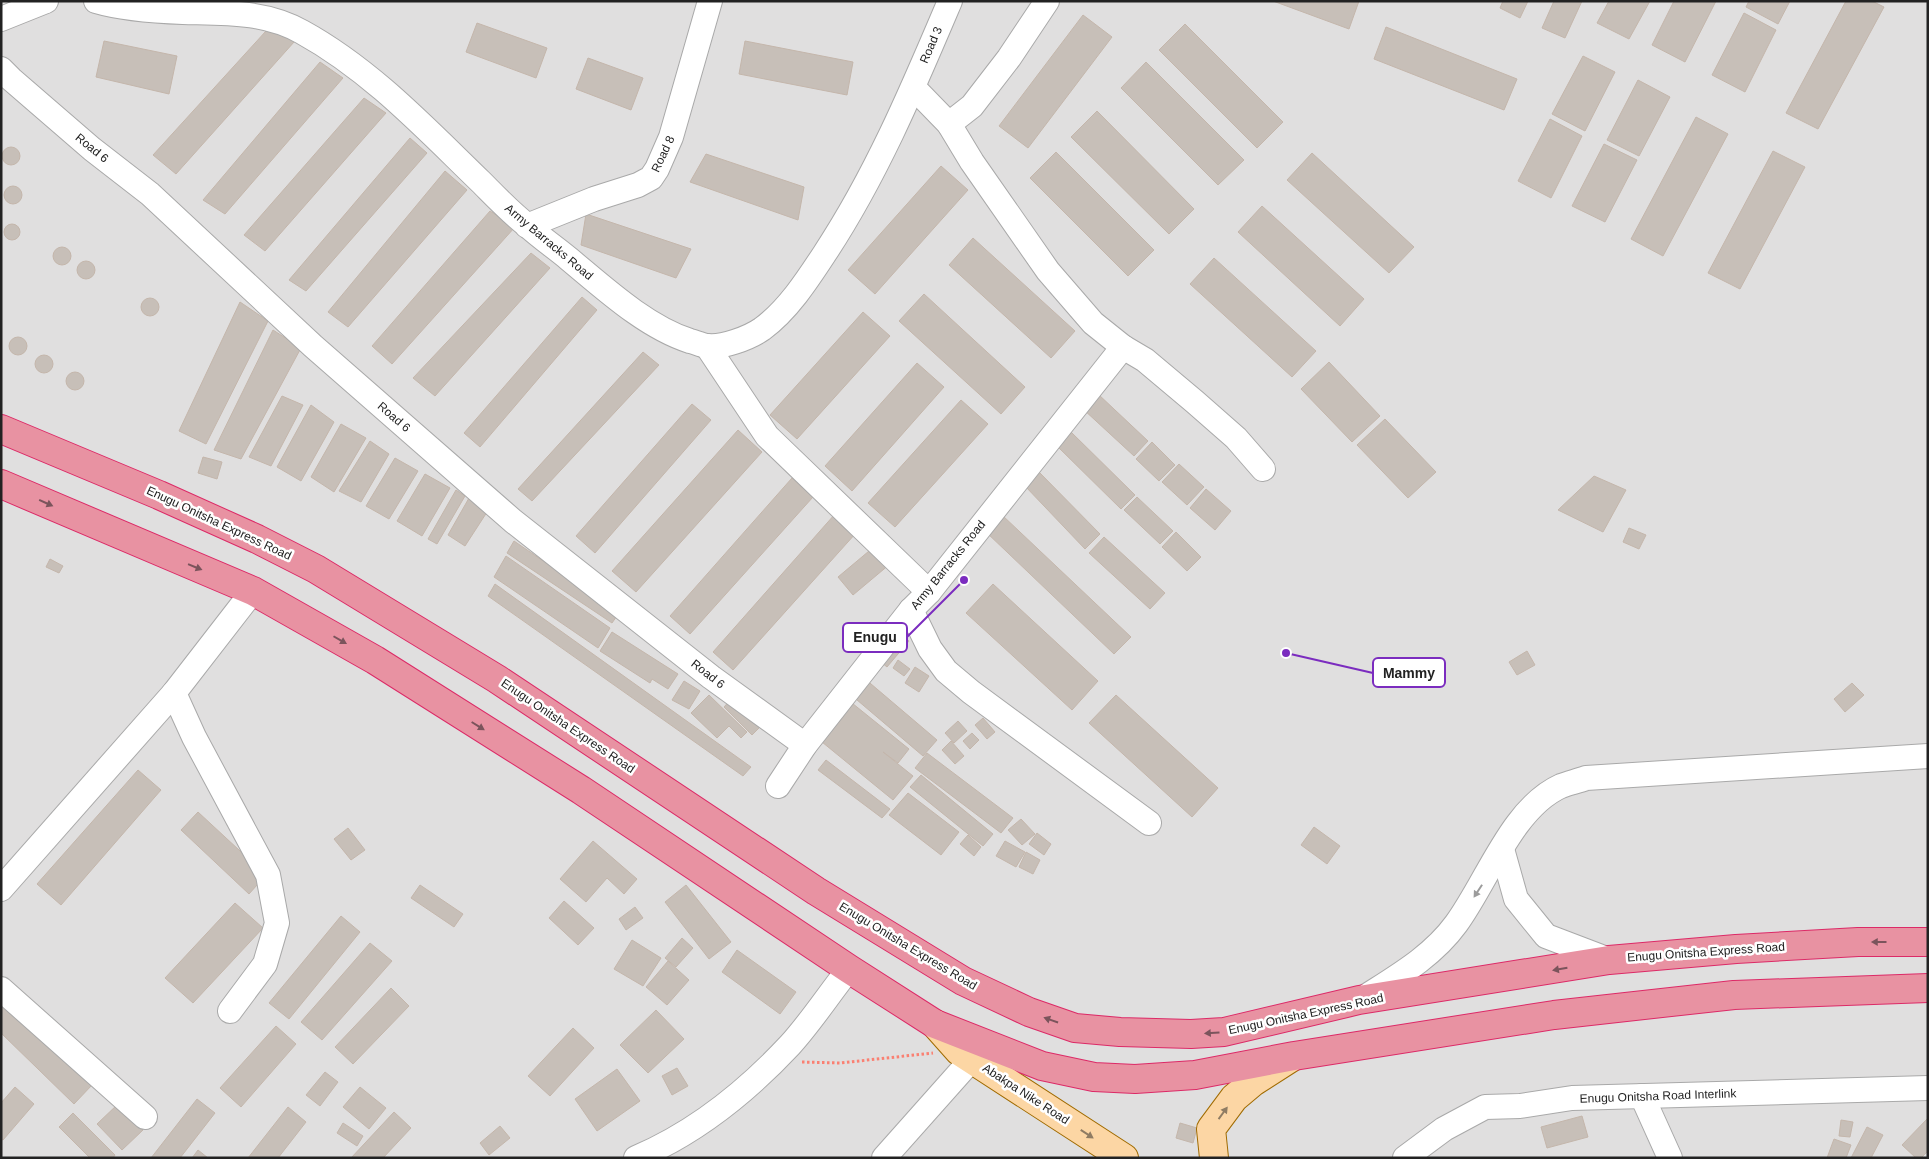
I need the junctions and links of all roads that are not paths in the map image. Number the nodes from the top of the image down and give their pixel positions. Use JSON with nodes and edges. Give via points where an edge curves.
{"nodes":[{"id":1,"x":46,"y":1,"type":"edge"},
{"id":2,"x":96,"y":1,"type":"edge"},
{"id":3,"x":710,"y":1,"type":"edge"},
{"id":4,"x":950,"y":1,"type":"edge"},
{"id":5,"x":1047,"y":1,"type":"edge"},
{"id":6,"x":1,"y":19,"type":"edge"},
{"id":7,"x":1,"y":69,"type":"edge"},
{"id":8,"x":914,"y":88,"type":"junction"},
{"id":9,"x":949,"y":124,"type":"junction"},
{"id":10,"x":527,"y":226,"type":"junction"},
{"id":11,"x":707,"y":346,"type":"junction"},
{"id":12,"x":1123,"y":347,"type":"junction"},
{"id":13,"x":1,"y":429,"type":"edge"},
{"id":14,"x":1263,"y":469,"type":"dead end"},
{"id":15,"x":1,"y":484,"type":"edge"},
{"id":16,"x":253,"y":591,"type":"junction"},
{"id":17,"x":929,"y":592,"type":"junction"},
{"id":18,"x":911,"y":610,"type":"junction"},
{"id":19,"x":174,"y":693,"type":"junction"},
{"id":20,"x":805,"y":746,"type":"junction"},
{"id":21,"x":1928,"y":756,"type":"edge"},
{"id":22,"x":778,"y":786,"type":"dead end"},
{"id":23,"x":1149,"y":823,"type":"dead end"},
{"id":24,"x":1502,"y":849,"type":"junction"},
{"id":25,"x":1,"y":889,"type":"edge"},
{"id":26,"x":1928,"y":942,"type":"edge"},
{"id":27,"x":1609,"y":960,"type":"junction"},
{"id":28,"x":849,"y":969,"type":"junction"},
{"id":29,"x":1928,"y":988,"type":"edge"},
{"id":30,"x":1,"y":989,"type":"edge"},
{"id":31,"x":1359,"y":1000,"type":"junction"},
{"id":32,"x":230,"y":1011,"type":"dead end"},
{"id":33,"x":935,"y":1024,"type":"junction"},
{"id":34,"x":965,"y":1055,"type":"junction"},
{"id":35,"x":1294,"y":1056,"type":"junction"},
{"id":36,"x":1928,"y":1088,"type":"edge"},
{"id":37,"x":1642,"y":1096,"type":"junction"},
{"id":38,"x":145,"y":1117,"type":"dead end"},
{"id":39,"x":1412,"y":1155,"type":"edge"},
{"id":40,"x":636,"y":1158,"type":"edge"},
{"id":41,"x":884,"y":1158,"type":"edge"},
{"id":42,"x":1124,"y":1158,"type":"edge"},
{"id":43,"x":1214,"y":1158,"type":"edge"},
{"id":44,"x":1670,"y":1158,"type":"edge"}],
"edges":[{"from":1,"to":6,"type":"street"},
{"from":2,"to":10,"type":"street","name":"Army Barracks Road","via":[[133,8],[232,12],[267,17],[303,32],[376,82]]},
{"from":3,"to":10,"type":"street","name":"Road 8","via":[[671,137],[651,178]]},
{"from":4,"to":8,"type":"street","name":"Road 3"},
{"from":5,"to":9,"type":"street","via":[[972,106]]},
{"from":7,"to":20,"type":"street","name":"Road 6","via":[[92,149],[150,194],[313,346],[513,521],[711,677]]},
{"from":8,"to":9,"type":"street"},
{"from":8,"to":11,"type":"street","name":"Army Barracks Road","via":[[840,230],[789,303],[761,329],[736,342]]},
{"from":9,"to":12,"type":"street","via":[[1048,271],[1093,323]]},
{"from":10,"to":11,"type":"street","name":"Army Barracks Road","via":[[602,287],[648,319],[677,337]]},
{"from":11,"to":17,"type":"street","via":[[767,436]]},
{"from":12,"to":14,"type":"street","via":[[1145,360],[1195,402],[1236,438]]},
{"from":12,"to":17,"type":"street","name":"Army Barracks Road"},
{"from":31,"to":13,"type":"highway","name":"Enugu Onitsha Express Road","one_way":true,"via":[[1224,1032],[1191,1034],[1074,1028],[1029,1012],[964,981],[816,892],[497,679],[316,569],[258,539]]},
{"from":15,"to":16,"type":"highway","one_way":true},
{"from":16,"to":19,"type":"street"},
{"from":16,"to":28,"type":"highway","one_way":true,"via":[[375,660],[581,790]]},
{"from":17,"to":18,"type":"street","name":"Army Barracks Road"},
{"from":18,"to":20,"type":"street","name":"Army Barracks Road"},
{"from":18,"to":23,"type":"street","via":[[930,649],[946,671]]},
{"from":19,"to":25,"type":"street"},
{"from":19,"to":32,"type":"street","via":[[268,875],[273,900],[276,923],[265,964]]},
{"from":20,"to":22,"type":"street","name":"Army Barracks Road"},
{"from":21,"to":24,"type":"street","via":[[1586,778],[1560,787],[1537,802],[1514,827]]},
{"from":24,"to":27,"type":"street","via":[[1516,899],[1546,936]]},
{"from":24,"to":31,"type":"street","one_way":true,"via":[[1440,944]]},
{"from":26,"to":27,"type":"highway","name":"Enugu Onitsha Express Road","one_way":true,"via":[[1858,942]]},
{"from":27,"to":31,"type":"highway","name":"Enugu Onitsha Express Road","one_way":true},
{"from":28,"to":33,"type":"highway"},
{"from":28,"to":40,"type":"street","via":[[790,1044],[731,1100],[662,1147]]},
{"from":29,"to":35,"type":"highway","via":[[1734,995],[1554,1014]]},
{"from":30,"to":38,"type":"street"},
{"from":33,"to":34,"type":"main road","name":"Abakpa Nike Road"},
{"from":33,"to":35,"type":"highway","via":[[1042,1066],[1094,1077],[1135,1079],[1195,1074]]},
{"from":34,"to":41,"type":"street"},
{"from":34,"to":42,"type":"main road","name":"Abakpa Nike Road","one_way":true},
{"from":43,"to":35,"type":"main road","one_way":true,"via":[[1212,1129],[1234,1098]]},
{"from":36,"to":37,"type":"street","name":"Enugu Onitsha Road Interlink"},
{"from":37,"to":39,"type":"street","name":"Enugu Onitsha Road Interlink","via":[[1572,1098],[1520,1106],[1485,1107],[1444,1129]]},
{"from":37,"to":44,"type":"street"}]}
